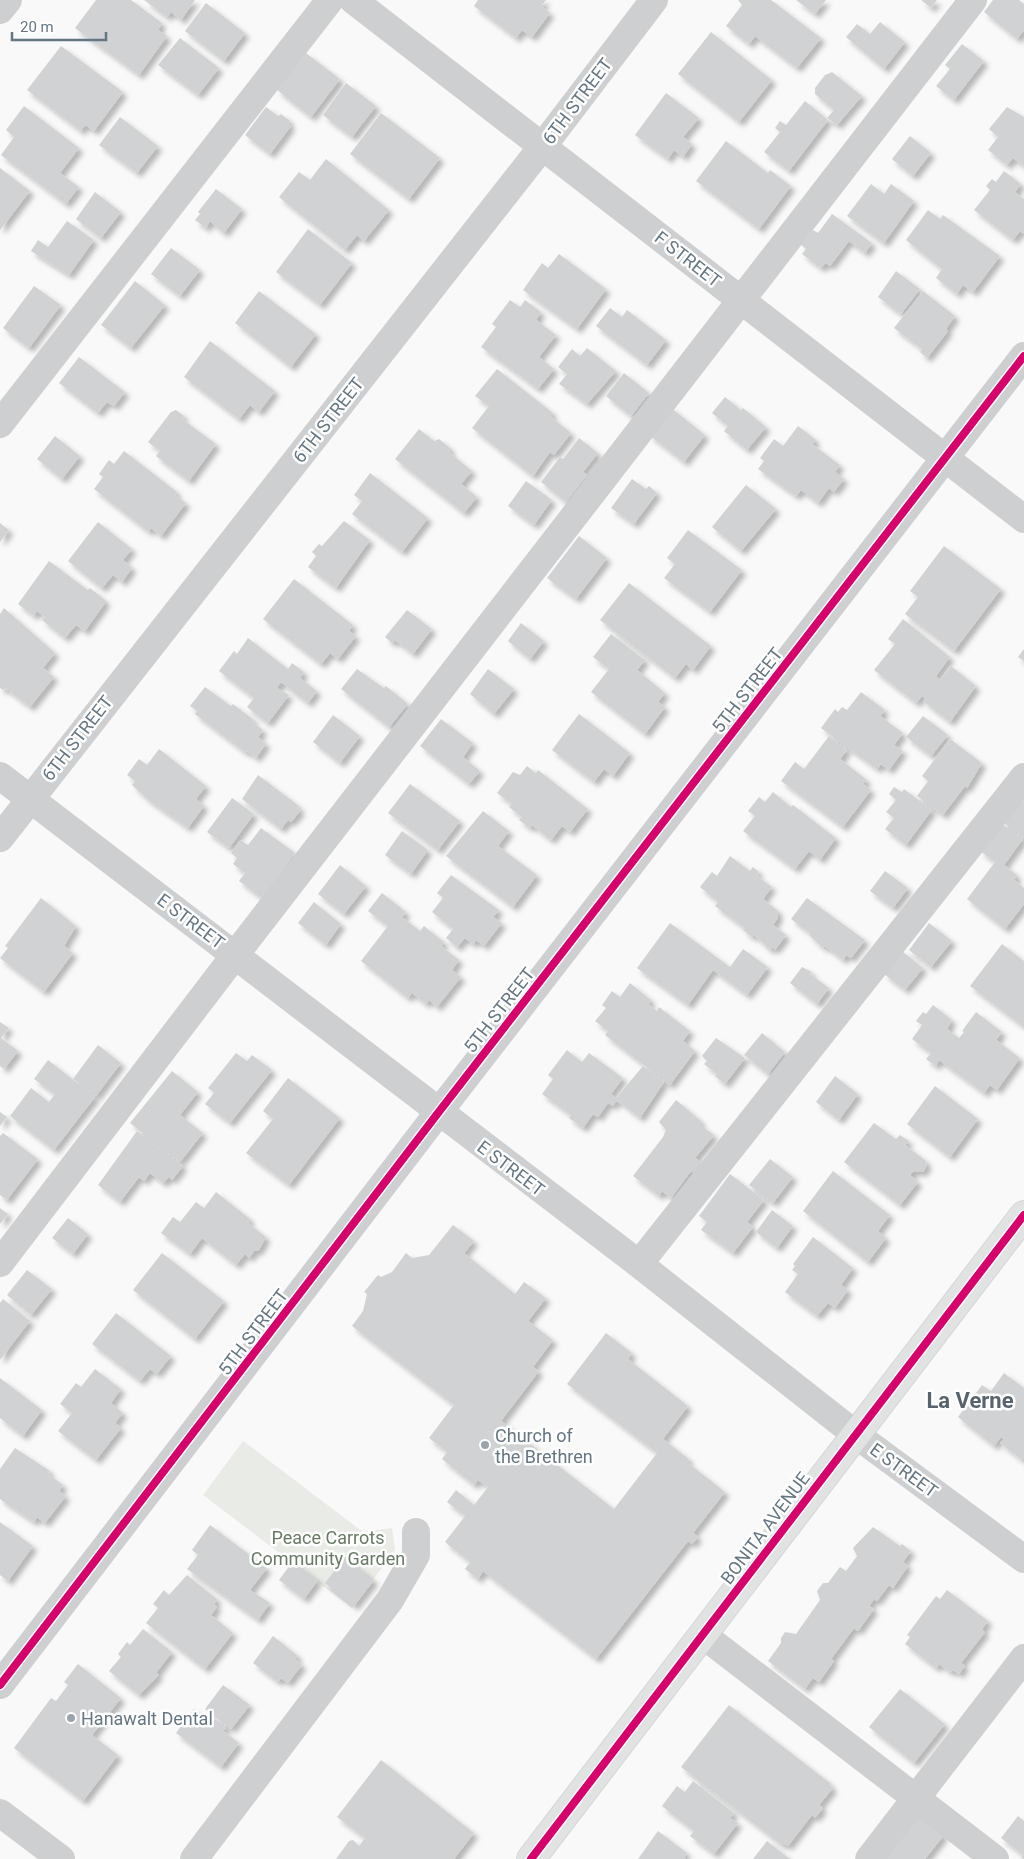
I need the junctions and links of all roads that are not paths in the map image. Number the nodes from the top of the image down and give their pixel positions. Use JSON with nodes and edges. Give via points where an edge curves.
{"nodes":[{"id":1,"x":8,"y":0,"type":"edge"},
{"id":2,"x":330,"y":0,"type":"edge"},
{"id":3,"x":352,"y":0,"type":"edge"},
{"id":4,"x":654,"y":0,"type":"edge"},
{"id":5,"x":973,"y":0,"type":"edge"},
{"id":6,"x":0,"y":10,"type":"edge"},
{"id":7,"x":542,"y":147,"type":"junction"},
{"id":8,"x":742,"y":301,"type":"junction"},
{"id":9,"x":1024,"y":356,"type":"edge"},
{"id":10,"x":0,"y":424,"type":"edge"},
{"id":11,"x":946,"y":458,"type":"junction"},
{"id":12,"x":1024,"y":518,"type":"edge"},
{"id":13,"x":0,"y":776,"type":"edge"},
{"id":14,"x":1024,"y":777,"type":"edge"},
{"id":15,"x":30,"y":799,"type":"junction"},
{"id":16,"x":0,"y":838,"type":"edge"},
{"id":17,"x":235,"y":955,"type":"junction"},
{"id":18,"x":438,"y":1113,"type":"junction"},
{"id":19,"x":1024,"y":1215,"type":"edge"},
{"id":20,"x":0,"y":1263,"type":"edge"},
{"id":21,"x":639,"y":1264,"type":"junction"},
{"id":22,"x":855,"y":1434,"type":"junction"},
{"id":23,"x":416,"y":1532,"type":"dead end"},
{"id":24,"x":1024,"y":1559,"type":"edge"},
{"id":25,"x":703,"y":1635,"type":"junction"},
{"id":26,"x":1024,"y":1658,"type":"edge"},
{"id":27,"x":0,"y":1685,"type":"edge"},
{"id":28,"x":916,"y":1798,"type":"junction"},
{"id":29,"x":0,"y":1813,"type":"edge"},
{"id":30,"x":61,"y":1859,"type":"edge"},
{"id":31,"x":194,"y":1859,"type":"edge"},
{"id":32,"x":531,"y":1859,"type":"edge"},
{"id":33,"x":869,"y":1859,"type":"edge"},
{"id":34,"x":995,"y":1859,"type":"edge"}],
"edges":[{"from":1,"to":6,"type":"street"},
{"from":2,"to":10,"type":"street"},
{"from":3,"to":7,"type":"street","name":"F STREET"},
{"from":4,"to":7,"type":"street","name":"6TH STREET"},
{"from":5,"to":8,"type":"street"},
{"from":7,"to":8,"type":"street","name":"F STREET"},
{"from":7,"to":15,"type":"street","name":"6TH STREET"},
{"from":8,"to":11,"type":"street","name":"F STREET"},
{"from":8,"to":17,"type":"street"},
{"from":9,"to":11,"type":"street","name":"5TH STREET"},
{"from":11,"to":12,"type":"street","name":"F STREET"},
{"from":11,"to":18,"type":"street","name":"5TH STREET"},
{"from":13,"to":15,"type":"street","name":"E STREET"},
{"from":14,"to":21,"type":"street"},
{"from":15,"to":16,"type":"street","name":"6TH STREET"},
{"from":15,"to":17,"type":"street","name":"E STREET"},
{"from":17,"to":18,"type":"street","name":"E STREET"},
{"from":17,"to":20,"type":"street"},
{"from":18,"to":21,"type":"street","name":"E STREET"},
{"from":18,"to":27,"type":"street","name":"5TH STREET"},
{"from":19,"to":22,"type":"main road","name":"BONITA AVENUE"},
{"from":21,"to":22,"type":"street","name":"E STREET"},
{"from":22,"to":24,"type":"street","name":"E STREET"},
{"from":22,"to":25,"type":"main road","name":"BONITA AVENUE"},
{"from":23,"to":31,"type":"street","via":[[416,1555],[390,1600]]},
{"from":25,"to":28,"type":"street"},
{"from":25,"to":32,"type":"main road","name":"BONITA AVENUE"},
{"from":26,"to":28,"type":"street"},
{"from":28,"to":33,"type":"street"},
{"from":28,"to":34,"type":"street"},
{"from":29,"to":30,"type":"street"}]}
